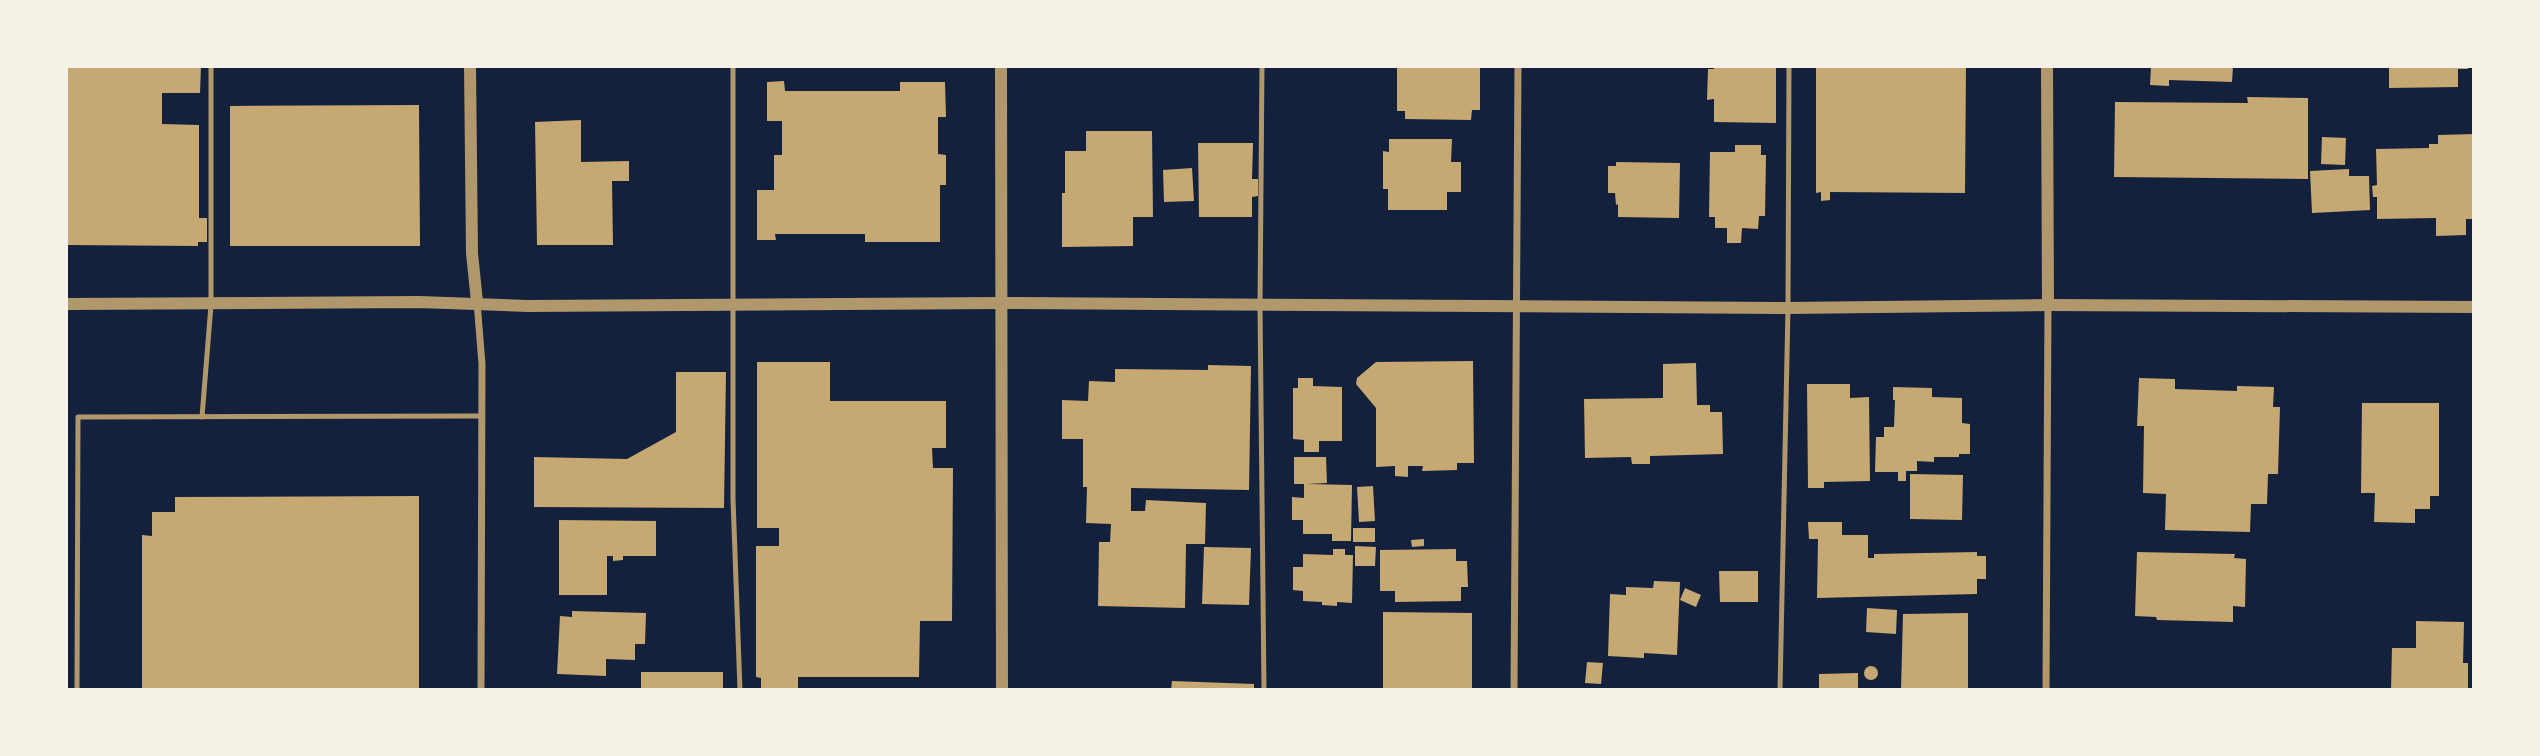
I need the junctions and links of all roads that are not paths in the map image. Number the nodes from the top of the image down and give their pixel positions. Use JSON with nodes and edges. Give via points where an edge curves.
{"nodes":[{"id":1,"x":211,"y":66,"type":"edge"},
{"id":2,"x":470,"y":66,"type":"edge"},
{"id":3,"x":733,"y":66,"type":"edge"},
{"id":4,"x":1001,"y":66,"type":"edge"},
{"id":5,"x":1262,"y":66,"type":"edge"},
{"id":6,"x":1518,"y":66,"type":"edge"},
{"id":7,"x":1789,"y":66,"type":"edge"},
{"id":8,"x":2047,"y":66,"type":"edge"},
{"id":9,"x":477,"y":302,"type":"junction"},
{"id":10,"x":1001,"y":303,"type":"junction"},
{"id":11,"x":66,"y":304,"type":"edge"},
{"id":12,"x":211,"y":304,"type":"junction"},
{"id":13,"x":734,"y":304,"type":"junction"},
{"id":14,"x":1518,"y":305,"type":"junction"},
{"id":15,"x":2048,"y":305,"type":"junction"},
{"id":16,"x":1260,"y":306,"type":"junction"},
{"id":17,"x":2473,"y":307,"type":"edge"},
{"id":18,"x":1787,"y":308,"type":"junction"},
{"id":19,"x":482,"y":416,"type":"junction"},
{"id":20,"x":202,"y":417,"type":"junction"},
{"id":21,"x":66,"y":637,"type":"edge"},
{"id":22,"x":77,"y":637,"type":"junction"},
{"id":23,"x":77,"y":690,"type":"edge"},
{"id":24,"x":481,"y":690,"type":"edge"},
{"id":25,"x":740,"y":690,"type":"edge"},
{"id":26,"x":1002,"y":690,"type":"edge"},
{"id":27,"x":1264,"y":690,"type":"edge"},
{"id":28,"x":1514,"y":690,"type":"edge"},
{"id":29,"x":1780,"y":690,"type":"edge"},
{"id":30,"x":2046,"y":690,"type":"edge"}],
"edges":[{"from":1,"to":12,"type":"lane"},
{"from":2,"to":9,"type":"street","via":[[472,253]]},
{"from":3,"to":13,"type":"lane"},
{"from":4,"to":10,"type":"street"},
{"from":5,"to":16,"type":"lane"},
{"from":6,"to":14,"type":"street"},
{"from":7,"to":18,"type":"lane"},
{"from":8,"to":15,"type":"street"},
{"from":9,"to":12,"type":"street"},
{"from":9,"to":13,"type":"street","via":[[527,306]]},
{"from":9,"to":19,"type":"street"},
{"from":10,"to":13,"type":"street"},
{"from":10,"to":16,"type":"street"},
{"from":10,"to":26,"type":"street"},
{"from":11,"to":12,"type":"street"},
{"from":12,"to":20,"type":"lane"},
{"from":13,"to":25,"type":"lane","via":[[733,499]]},
{"from":14,"to":16,"type":"street"},
{"from":14,"to":18,"type":"street"},
{"from":14,"to":28,"type":"street"},
{"from":15,"to":17,"type":"street"},
{"from":15,"to":18,"type":"street"},
{"from":15,"to":30,"type":"street"},
{"from":16,"to":27,"type":"lane"},
{"from":18,"to":29,"type":"lane"},
{"from":19,"to":20,"type":"lane"},
{"from":19,"to":24,"type":"street"},
{"from":20,"to":22,"type":"lane","via":[[79,417]]},
{"from":21,"to":22,"type":"lane"},
{"from":22,"to":23,"type":"lane"}]}
